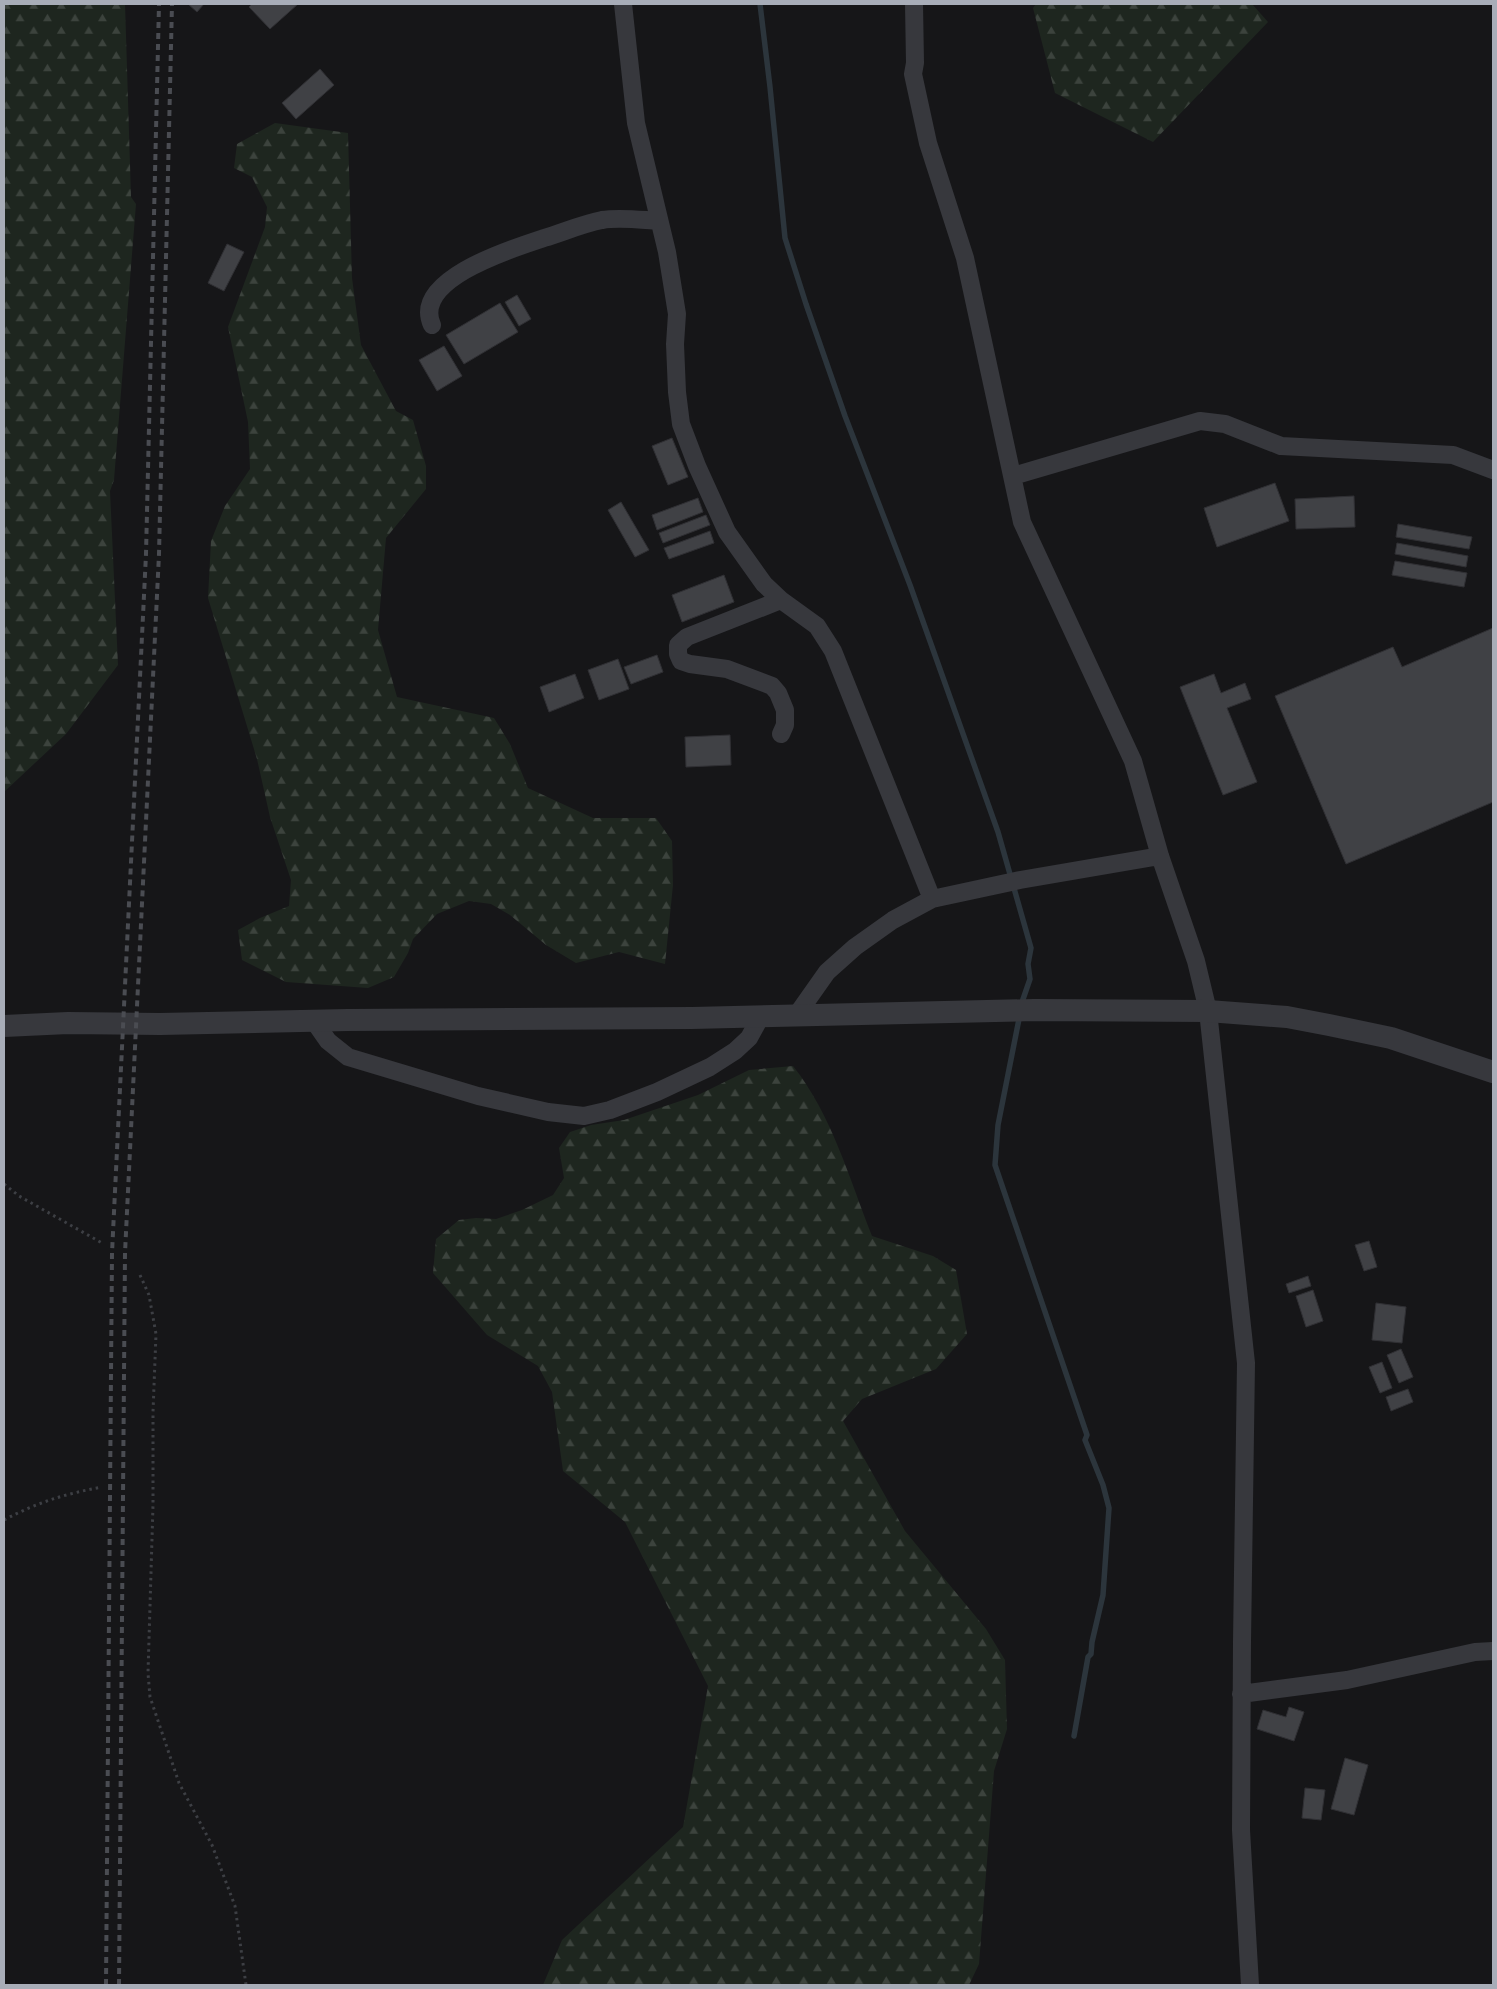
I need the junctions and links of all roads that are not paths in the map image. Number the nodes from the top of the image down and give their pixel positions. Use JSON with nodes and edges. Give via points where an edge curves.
{"nodes":[{"id":1,"x":622,"y":4,"type":"edge"},
{"id":2,"x":914,"y":4,"type":"edge"},
{"id":3,"x":659,"y":221,"type":"junction"},
{"id":4,"x":432,"y":325,"type":"dead end"},
{"id":5,"x":1493,"y":470,"type":"edge"},
{"id":6,"x":1013,"y":476,"type":"junction"},
{"id":7,"x":781,"y":600,"type":"junction"},
{"id":8,"x":781,"y":734,"type":"dead end"},
{"id":9,"x":1160,"y":856,"type":"junction"},
{"id":10,"x":932,"y":899,"type":"junction"},
{"id":11,"x":1208,"y":1011,"type":"junction"},
{"id":12,"x":761,"y":1016,"type":"junction"},
{"id":13,"x":796,"y":1016,"type":"junction"},
{"id":14,"x":314,"y":1021,"type":"junction"},
{"id":15,"x":4,"y":1026,"type":"edge"},
{"id":16,"x":1493,"y":1072,"type":"edge"},
{"id":17,"x":1493,"y":1651,"type":"edge"},
{"id":18,"x":1241,"y":1694,"type":"junction"},
{"id":19,"x":1250,"y":1985,"type":"edge"}],
"edges":[{"from":1,"to":3,"type":"street","via":[[636,123]]},
{"from":2,"to":6,"type":"street","via":[[916,63],[913,74],[928,143],[965,258]]},
{"from":3,"to":4,"type":"street","via":[[602,220],[491,256],[438,292],[428,312]]},
{"from":3,"to":7,"type":"street","via":[[677,314],[676,383],[681,424],[727,532],[764,584]]},
{"from":5,"to":6,"type":"street","via":[[1453,455],[1281,446],[1225,424],[1200,421]]},
{"from":6,"to":9,"type":"street","via":[[1022,522],[1132,760]]},
{"from":7,"to":8,"type":"street","via":[[687,637],[678,645],[681,661],[727,669],[772,686],[785,710]]},
{"from":7,"to":10,"type":"street","via":[[817,626],[833,651]]},
{"from":9,"to":10,"type":"street"},
{"from":9,"to":11,"type":"street","via":[[1196,960]]},
{"from":10,"to":13,"type":"street","via":[[893,920],[826,972]]},
{"from":11,"to":13,"type":"street","via":[[1034,1010]]},
{"from":11,"to":16,"type":"street","via":[[1288,1017],[1338,1026],[1391,1038]]},
{"from":11,"to":18,"type":"street","via":[[1246,1363]]},
{"from":12,"to":13,"type":"street"},
{"from":12,"to":14,"type":"street"},
{"from":12,"to":14,"type":"street","via":[[749,1038],[710,1067],[657,1092],[584,1116],[548,1112],[478,1096],[348,1057],[328,1041]]},
{"from":14,"to":15,"type":"street"},
{"from":17,"to":18,"type":"street","via":[[1474,1652],[1347,1680]]},
{"from":18,"to":19,"type":"street","via":[[1241,1830]]}]}
